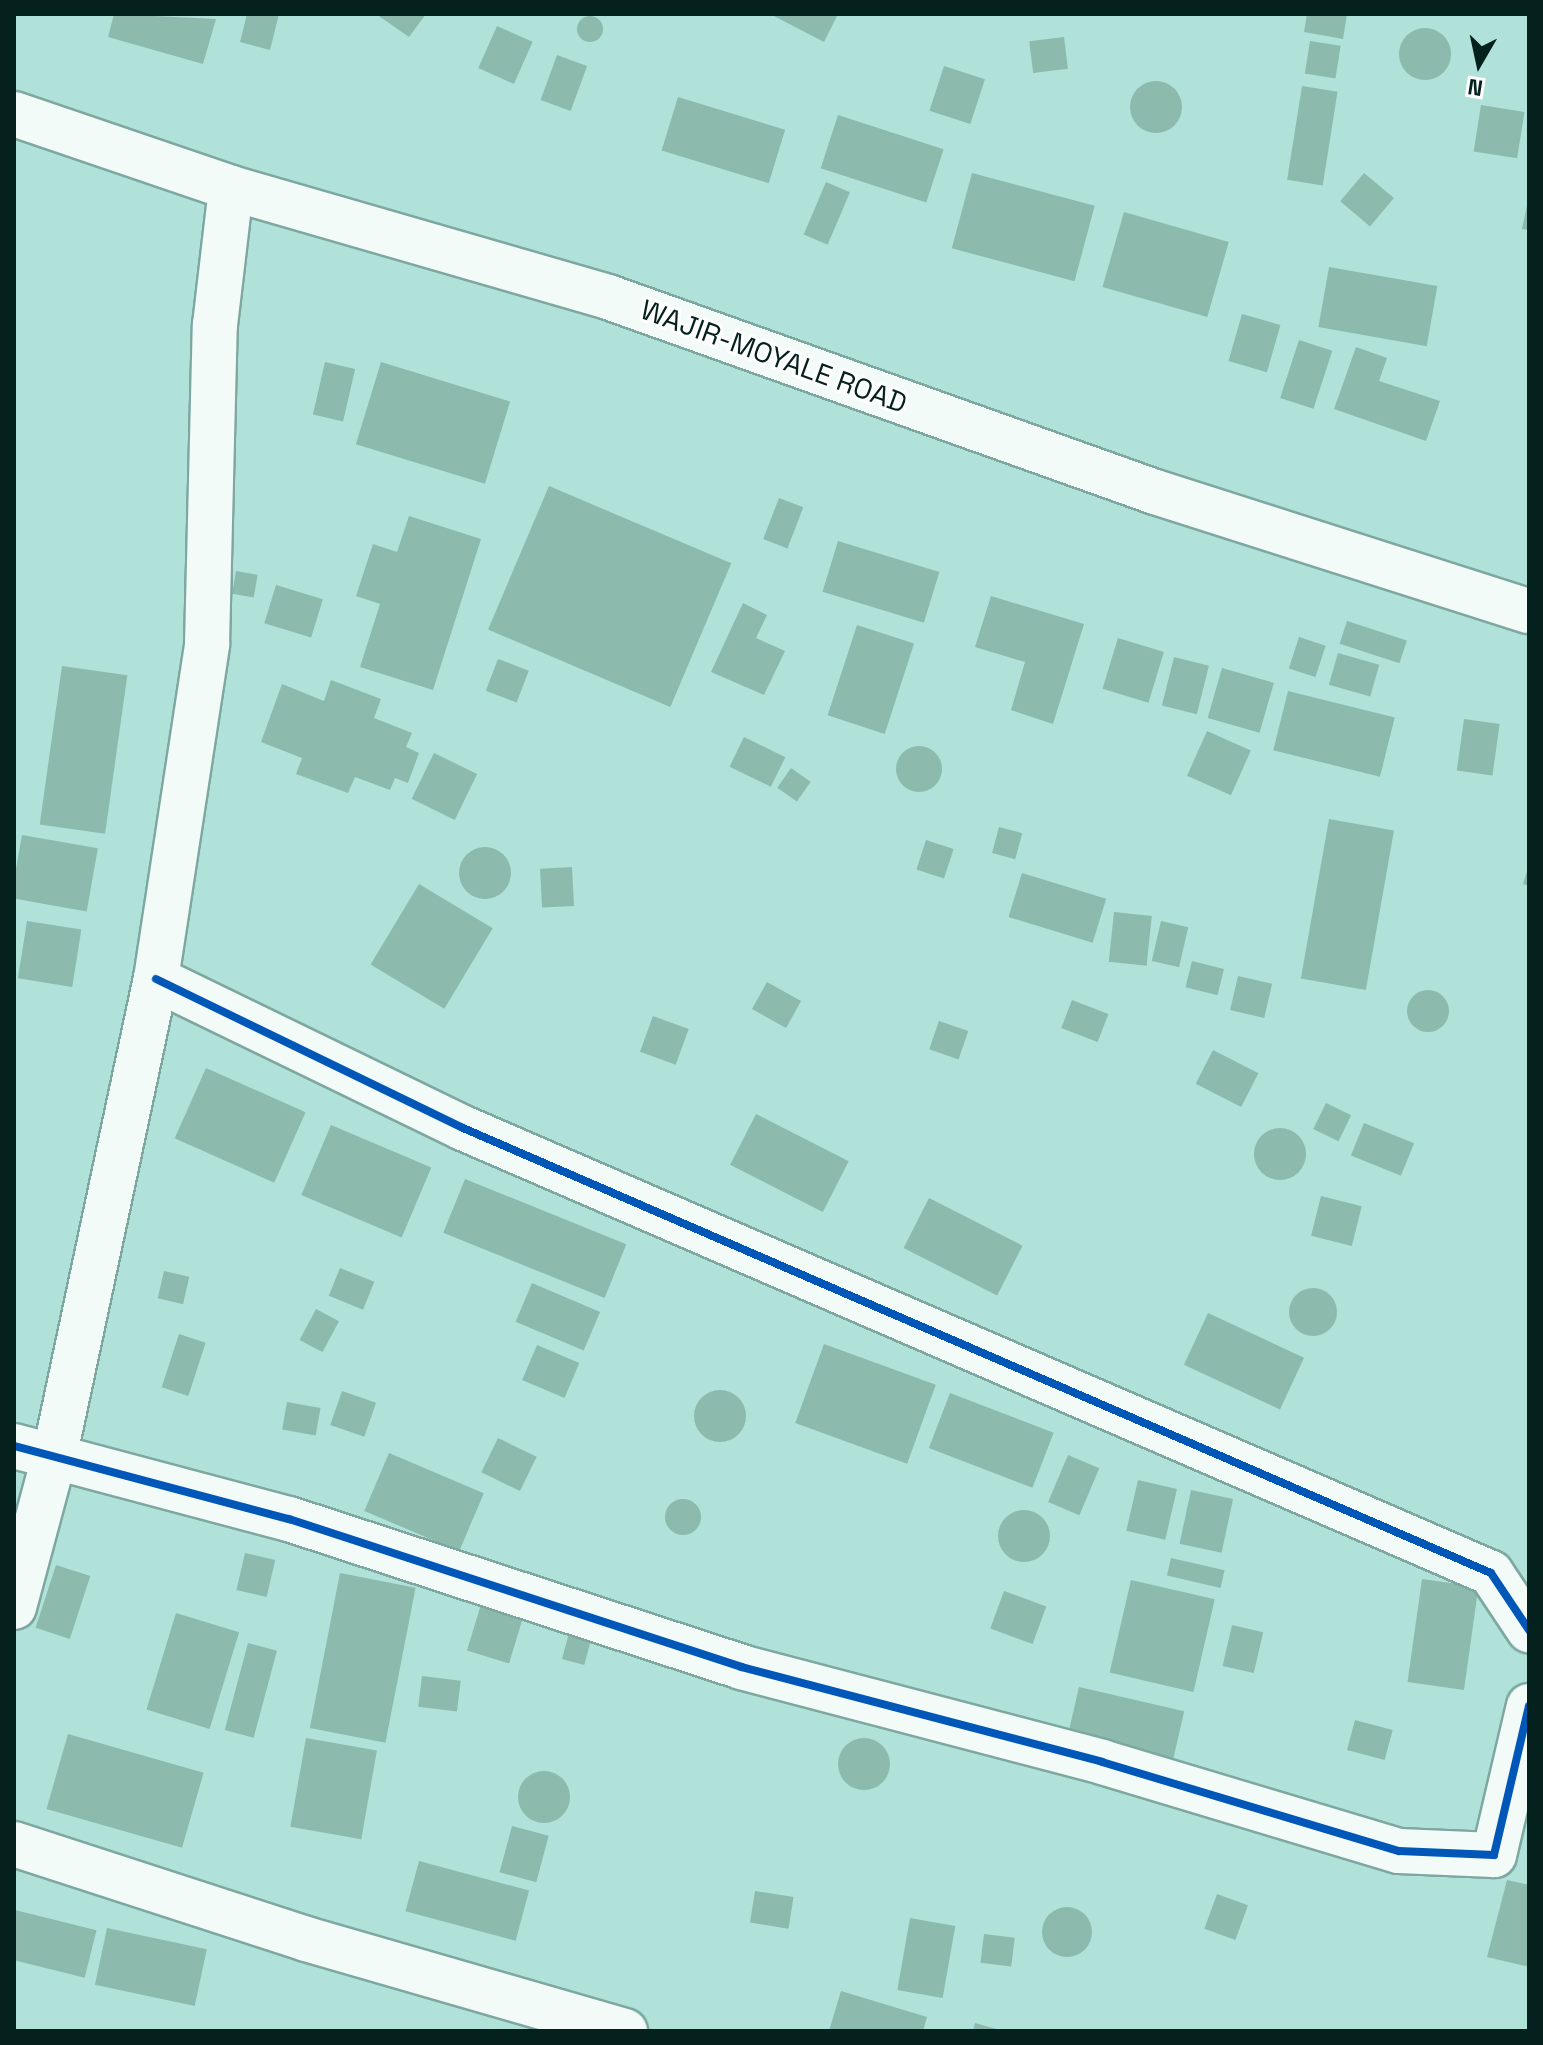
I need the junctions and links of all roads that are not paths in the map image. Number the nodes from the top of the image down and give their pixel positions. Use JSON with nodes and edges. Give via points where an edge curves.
{"nodes":[{"id":1,"x":14,"y":114,"type":"edge"},
{"id":2,"x":231,"y":188,"type":"junction"},
{"id":3,"x":1529,"y":611,"type":"edge"},
{"id":4,"x":156,"y":979,"type":"junction"},
{"id":5,"x":34,"y":1452,"type":"edge"},
{"id":6,"x":14,"y":1607,"type":"edge"},
{"id":7,"x":1529,"y":1630,"type":"edge"},
{"id":8,"x":1529,"y":1706,"type":"edge"},
{"id":9,"x":14,"y":1844,"type":"edge"},
{"id":10,"x":625,"y":2031,"type":"edge"}],
"edges":[{"from":1,"to":2,"type":"street","name":"WAJIR-MOYALE ROAD"},
{"from":2,"to":3,"type":"street","name":"WAJIR-MOYALE ROAD","via":[[608,297],[1155,492]]},
{"from":2,"to":4,"type":"street","via":[[215,325],[207,644]]},
{"from":4,"to":5,"type":"street"},
{"from":4,"to":7,"type":"street","via":[[463,1128],[1491,1573]]},
{"from":5,"to":6,"type":"street"},
{"from":5,"to":8,"type":"street","via":[[289,1519],[741,1667],[1102,1762],[1399,1851],[1494,1855]]},
{"from":9,"to":10,"type":"street","via":[[306,1939]]}]}
